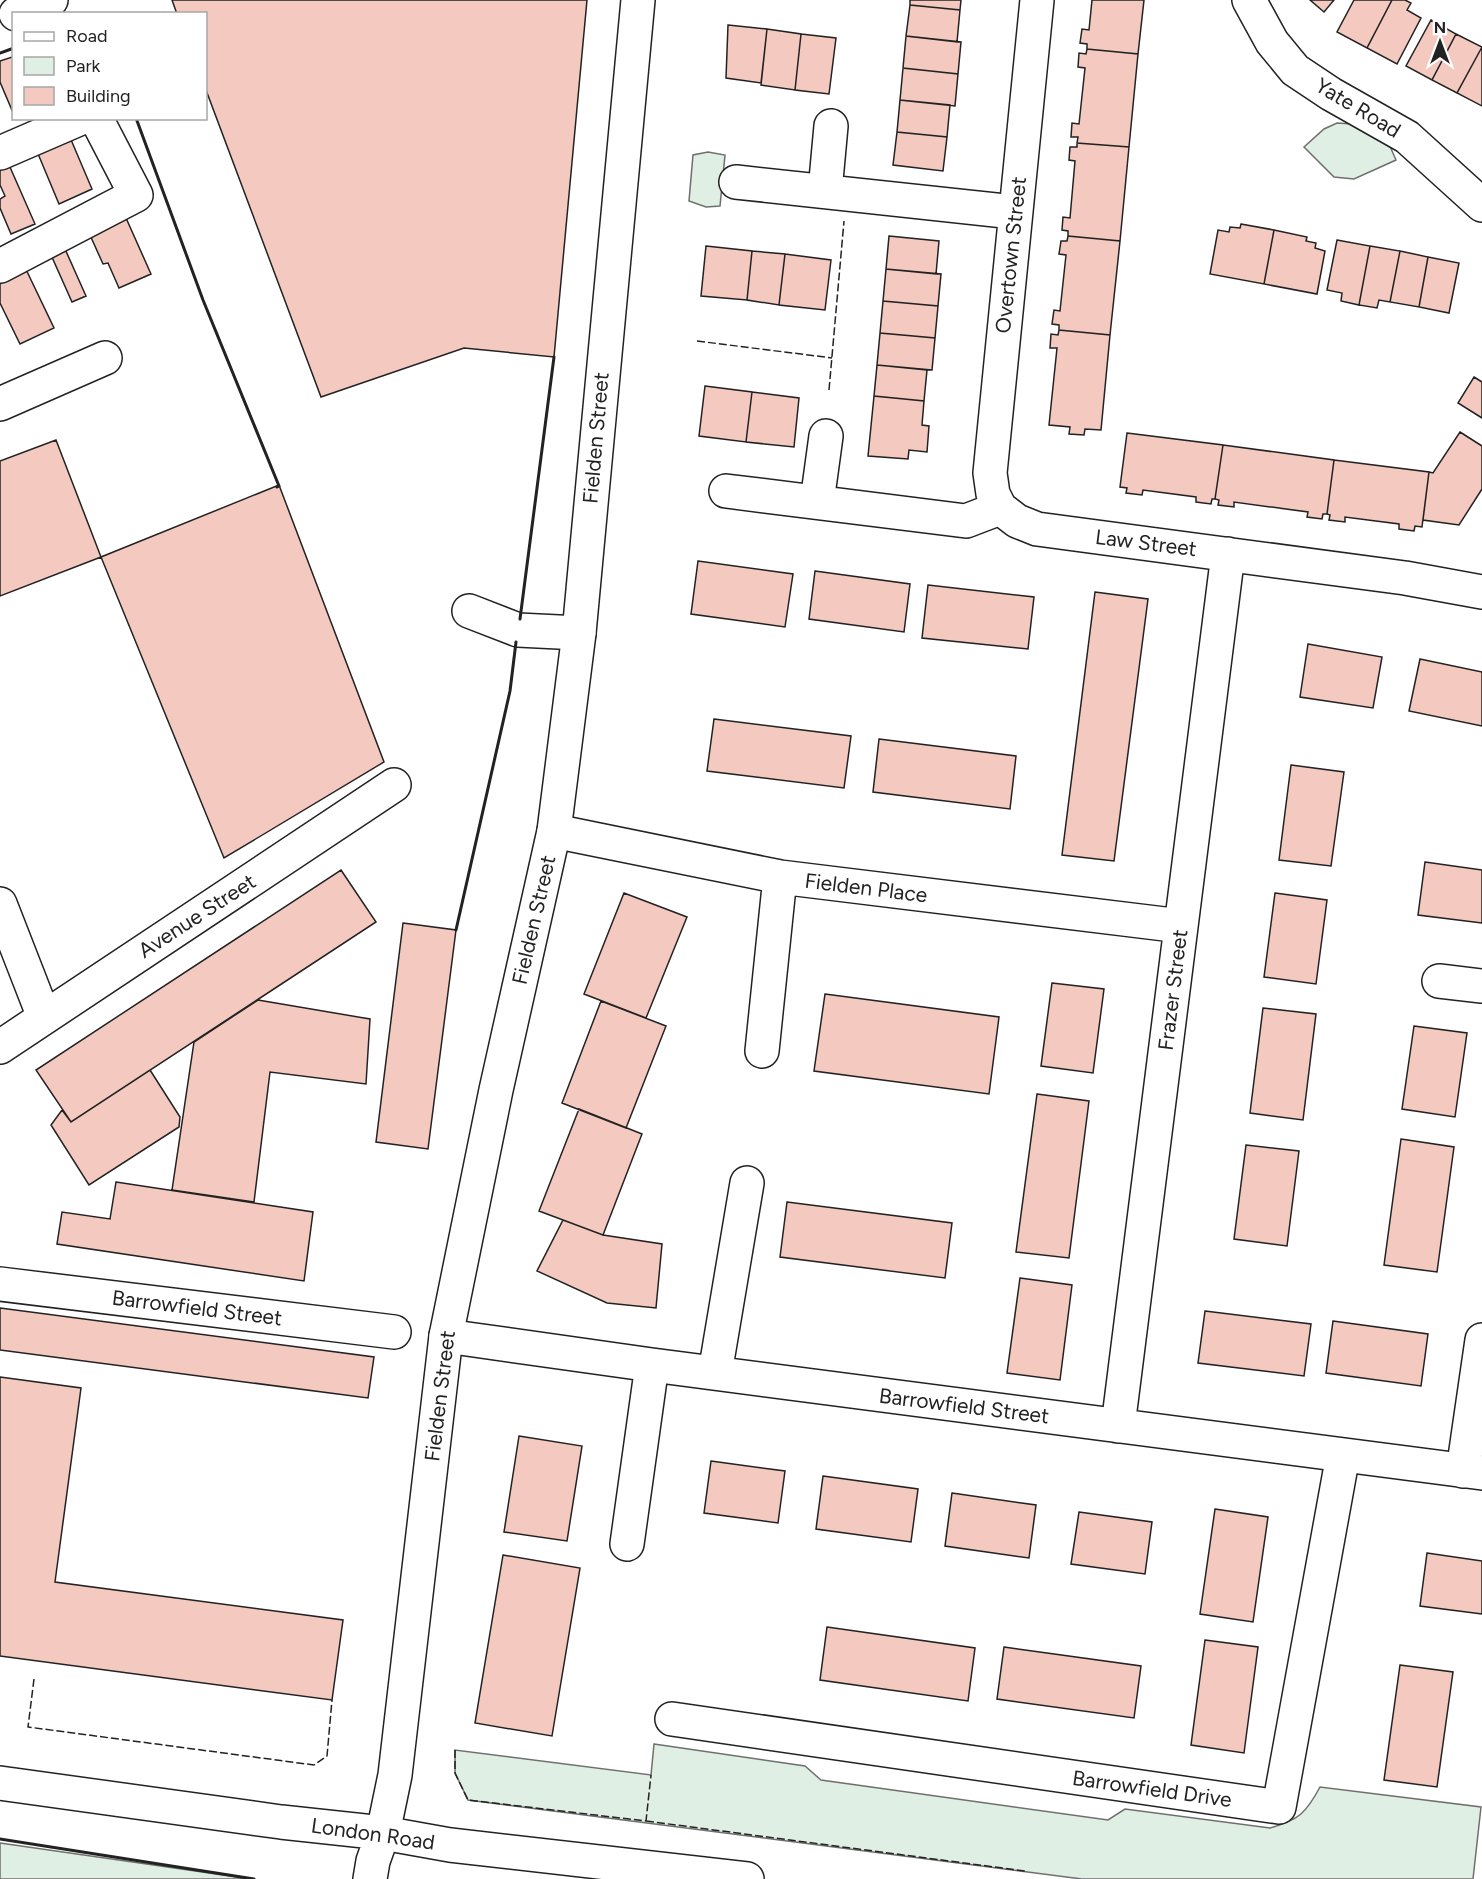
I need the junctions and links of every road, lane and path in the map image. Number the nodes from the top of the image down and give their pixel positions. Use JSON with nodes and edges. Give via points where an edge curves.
{"nodes":[{"id":1,"x":51,"y":0,"type":"edge"},
{"id":2,"x":638,"y":0,"type":"edge"},
{"id":3,"x":1037,"y":0,"type":"edge"},
{"id":4,"x":1249,"y":0,"type":"edge"},
{"id":5,"x":20,"y":12,"type":"edge"},
{"id":6,"x":76,"y":120,"type":"edge"},
{"id":7,"x":97,"y":120,"type":"edge"},
{"id":8,"x":831,"y":126,"type":"dead end"},
{"id":9,"x":0,"y":153,"type":"edge"},
{"id":10,"x":736,"y":182,"type":"dead end"},
{"id":11,"x":825,"y":191,"type":"junction"},
{"id":12,"x":1482,"y":205,"type":"edge"},
{"id":13,"x":1014,"y":212,"type":"junction"},
{"id":14,"x":0,"y":266,"type":"edge"},
{"id":15,"x":105,"y":358,"type":"dead end"},
{"id":16,"x":0,"y":404,"type":"edge"},
{"id":17,"x":826,"y":436,"type":"dead end"},
{"id":18,"x":726,"y":491,"type":"dead end"},
{"id":19,"x":817,"y":502,"type":"junction"},
{"id":20,"x":1000,"y":508,"type":"junction"},
{"id":21,"x":1228,"y":554,"type":"junction"},
{"id":22,"x":1482,"y":592,"type":"edge"},
{"id":23,"x":469,"y":611,"type":"dead end"},
{"id":24,"x":579,"y":633,"type":"junction"},
{"id":25,"x":394,"y":785,"type":"dead end"},
{"id":26,"x":554,"y":831,"type":"junction"},
{"id":27,"x":780,"y":877,"type":"junction"},
{"id":28,"x":0,"y":904,"type":"edge"},
{"id":29,"x":1181,"y":926,"type":"junction"},
{"id":30,"x":1439,"y":981,"type":"dead end"},
{"id":31,"x":1482,"y":986,"type":"edge"},
{"id":32,"x":44,"y":1017,"type":"junction"},
{"id":33,"x":0,"y":1047,"type":"edge"},
{"id":34,"x":762,"y":1051,"type":"dead end"},
{"id":35,"x":747,"y":1183,"type":"dead end"},
{"id":36,"x":0,"y":1284,"type":"edge"},
{"id":37,"x":394,"y":1332,"type":"dead end"},
{"id":38,"x":446,"y":1336,"type":"junction"},
{"id":39,"x":1482,"y":1340,"type":"edge"},
{"id":40,"x":652,"y":1365,"type":"junction"},
{"id":41,"x":715,"y":1373,"type":"junction"},
{"id":42,"x":1118,"y":1426,"type":"junction"},
{"id":43,"x":1343,"y":1455,"type":"junction"},
{"id":44,"x":1472,"y":1472,"type":"edge"},
{"id":45,"x":627,"y":1544,"type":"dead end"},
{"id":46,"x":672,"y":1719,"type":"dead end"},
{"id":47,"x":0,"y":1783,"type":"edge"},
{"id":48,"x":383,"y":1833,"type":"junction"},
{"id":49,"x":370,"y":1879,"type":"edge"},
{"id":50,"x":747,"y":1879,"type":"edge"}],
"edges":[{"from":1,"to":5,"type":"street"},
{"from":2,"to":24,"type":"street","name":"Fielden Street"},
{"from":3,"to":13,"type":"street","name":"Overtown Street"},
{"from":4,"to":12,"type":"street","name":"Yate Road","via":[[1272,42],[1295,70],[1407,137]]},
{"from":6,"to":9,"type":"street"},
{"from":7,"to":14,"type":"street","via":[[136,195]]},
{"from":8,"to":11,"type":"street"},
{"from":10,"to":11,"type":"street"},
{"from":11,"to":13,"type":"street"},
{"from":13,"to":20,"type":"street","name":"Overtown Street","via":[[990,473]]},
{"from":15,"to":16,"type":"street"},
{"from":17,"to":19,"type":"street"},
{"from":18,"to":19,"type":"street"},
{"from":19,"to":20,"type":"street","via":[[966,521]]},
{"from":20,"to":21,"type":"street","name":"Law Street","via":[[1037,529]]},
{"from":21,"to":22,"type":"street","name":"Law Street"},
{"from":21,"to":29,"type":"street","name":"Frazer Street"},
{"from":23,"to":24,"type":"street","via":[[518,630]]},
{"from":24,"to":26,"type":"street","name":"Fielden Street"},
{"from":25,"to":32,"type":"street","name":"Avenue Street"},
{"from":26,"to":27,"type":"street","name":"Fielden Place"},
{"from":26,"to":38,"type":"street","name":"Fielden Street"},
{"from":27,"to":29,"type":"street","name":"Fielden Place"},
{"from":27,"to":34,"type":"street"},
{"from":28,"to":32,"type":"street"},
{"from":29,"to":42,"type":"street","name":"Frazer Street"},
{"from":30,"to":31,"type":"street"},
{"from":32,"to":33,"type":"street","name":"Avenue Street"},
{"from":35,"to":41,"type":"street"},
{"from":36,"to":37,"type":"street","name":"Barrowfield Street"},
{"from":38,"to":40,"type":"street","name":"Barrowfield Street"},
{"from":38,"to":48,"type":"street","name":"Fielden Street","via":[[394,1775]]},
{"from":39,"to":44,"type":"street"},
{"from":40,"to":41,"type":"street","name":"Barrowfield Street"},
{"from":40,"to":45,"type":"street"},
{"from":41,"to":42,"type":"street","name":"Barrowfield Street"},
{"from":42,"to":43,"type":"street","name":"Barrowfield Street"},
{"from":43,"to":44,"type":"street","name":"Barrowfield Street"},
{"from":43,"to":46,"type":"street","name":"Barrowfield Drive","via":[[1279,1807]]},
{"from":47,"to":48,"type":"street","name":"London Road"},
{"from":48,"to":49,"type":"street","name":"Fielden Street"},
{"from":48,"to":50,"type":"street","name":"London Road","via":[[450,1845]]}]}
